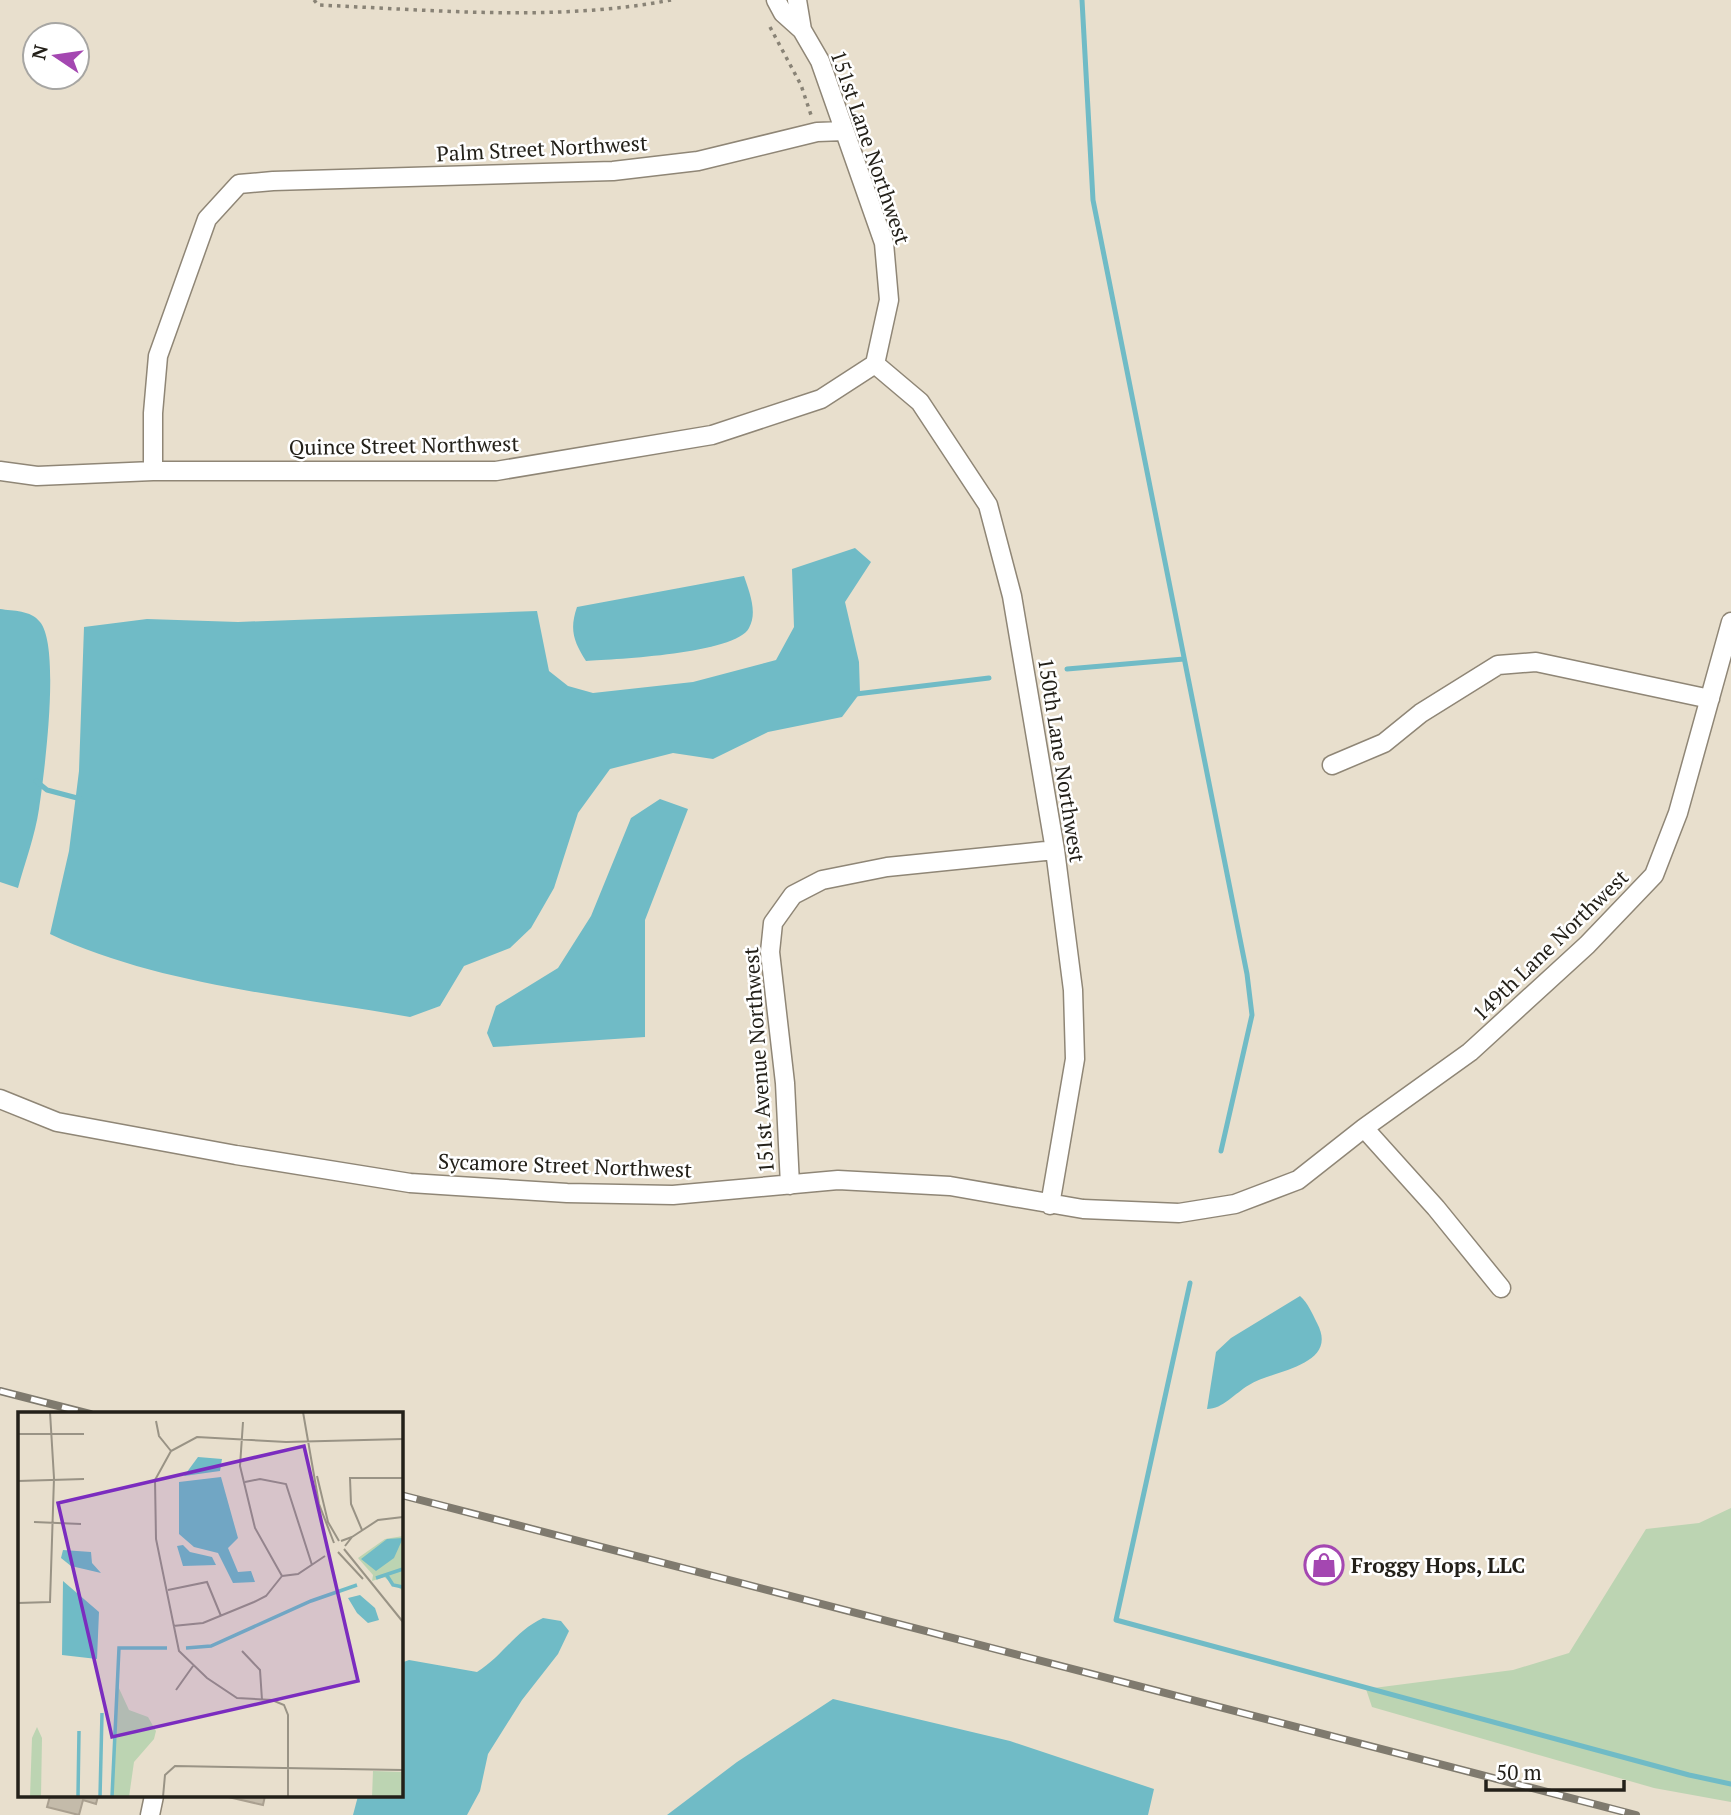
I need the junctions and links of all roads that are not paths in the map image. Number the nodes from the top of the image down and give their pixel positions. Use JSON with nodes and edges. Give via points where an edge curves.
{"nodes":[{"id":1,"x":776,"y":0,"type":"edge"},
{"id":2,"x":797,"y":0,"type":"edge"},
{"id":3,"x":802,"y":30,"type":"junction"},
{"id":4,"x":844,"y":131,"type":"junction"},
{"id":5,"x":875,"y":364,"type":"junction"},
{"id":6,"x":0,"y":471,"type":"edge"},
{"id":7,"x":153,"y":471,"type":"junction"},
{"id":8,"x":1731,"y":622,"type":"edge"},
{"id":9,"x":1710,"y":699,"type":"junction"},
{"id":10,"x":1332,"y":765,"type":"dead end"},
{"id":11,"x":1055,"y":850,"type":"junction"},
{"id":12,"x":0,"y":1099,"type":"edge"},
{"id":13,"x":1364,"y":1128,"type":"junction"},
{"id":14,"x":790,"y":1185,"type":"junction"},
{"id":15,"x":1050,"y":1205,"type":"junction"},
{"id":16,"x":1501,"y":1288,"type":"dead end"},
{"id":17,"x":153,"y":1798,"type":"edge"},
{"id":18,"x":149,"y":1815,"type":"edge"}],
"edges":[{"from":1,"to":3,"type":"street","name":"151st Lane Northwest"},
{"from":2,"to":3,"type":"street","name":"151st Lane Northwest"},
{"from":3,"to":4,"type":"street","name":"151st Lane Northwest","via":[[820,61]]},
{"from":4,"to":5,"type":"street","name":"151st Lane Northwest","via":[[884,243],[890,300]]},
{"from":4,"to":7,"type":"street","name":"Palm Street Northwest","via":[[817,132],[698,161],[613,171],[239,184],[207,219],[158,356]]},
{"from":5,"to":7,"type":"street","name":"Quince Street Northwest","via":[[821,399],[712,435],[496,471]]},
{"from":5,"to":11,"type":"street","name":"150th Lane Northwest","via":[[920,402],[988,505],[1012,596]]},
{"from":6,"to":7,"type":"street","name":"Quince Street Northwest","via":[[37,476]]},
{"from":8,"to":9,"type":"street","name":"149th Lane Northwest"},
{"from":9,"to":10,"type":"street","via":[[1536,662],[1498,665],[1421,713],[1384,743]]},
{"from":9,"to":13,"type":"street","name":"149th Lane Northwest","via":[[1678,813],[1654,875],[1522,1007],[1470,1052]]},
{"from":11,"to":14,"type":"street","name":"151st Avenue Northwest","via":[[887,867],[822,880],[793,895],[773,923],[770,952],[785,1083]]},
{"from":11,"to":15,"type":"street","name":"150th Lane Northwest","via":[[1073,990],[1075,1059]]},
{"from":12,"to":14,"type":"street","name":"Sycamore Street Northwest","via":[[57,1122],[410,1183],[673,1195]]},
{"from":13,"to":15,"type":"street","name":"Sycamore Street Northwest","via":[[1298,1180],[1235,1204],[1179,1213]]},
{"from":13,"to":16,"type":"street"},
{"from":14,"to":15,"type":"street","name":"Sycamore Street Northwest","via":[[838,1180],[950,1186]]},
{"from":17,"to":18,"type":"street"}]}
